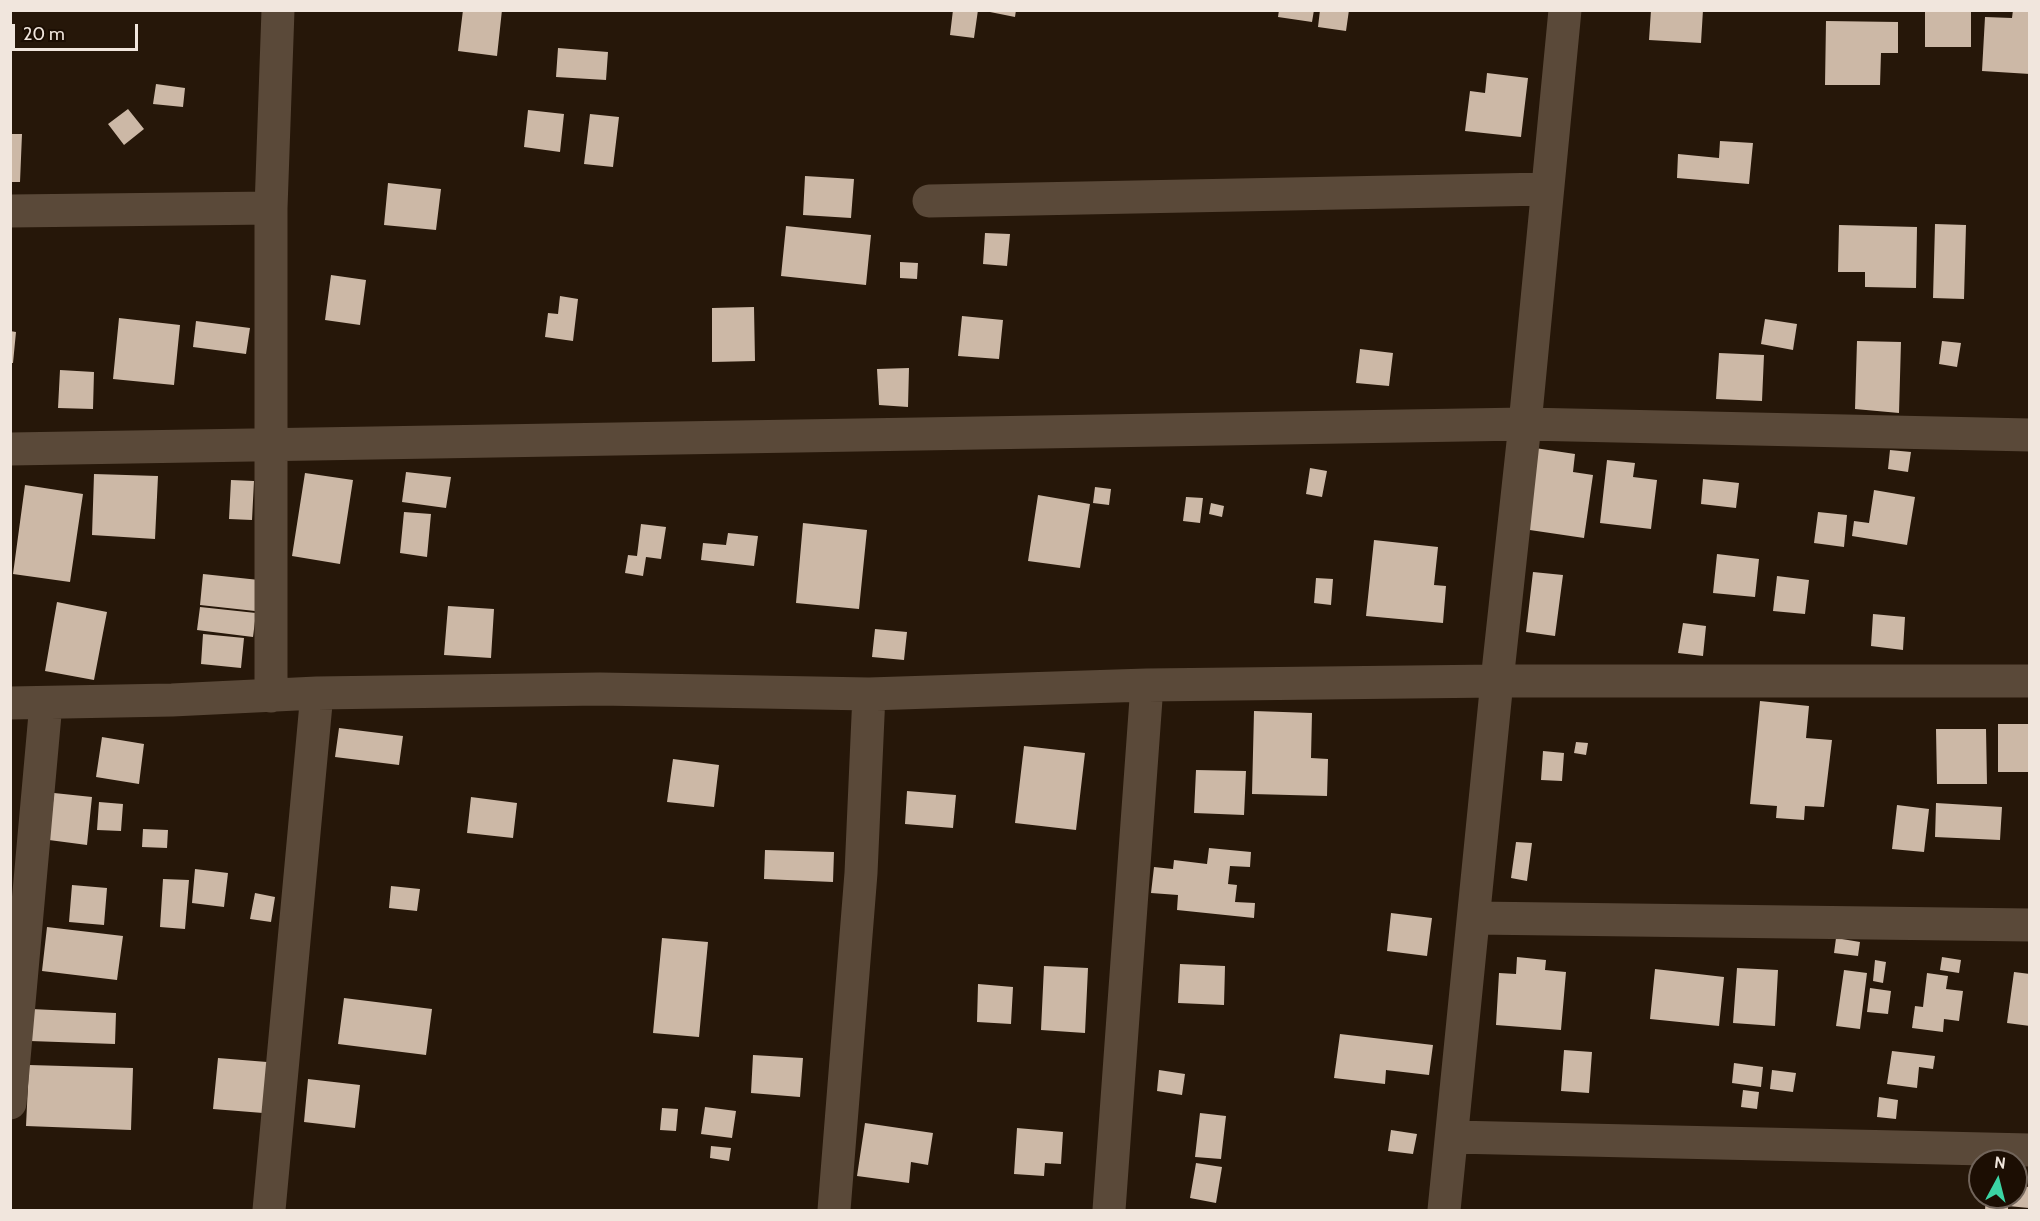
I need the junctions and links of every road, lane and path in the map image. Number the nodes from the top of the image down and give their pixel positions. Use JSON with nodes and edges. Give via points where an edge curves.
{"nodes":[{"id":1,"x":278,"y":10,"type":"edge"},
{"id":2,"x":1565,"y":10,"type":"edge"},
{"id":3,"x":1547,"y":189,"type":"junction"},
{"id":4,"x":929,"y":201,"type":"dead end"},
{"id":5,"x":271,"y":208,"type":"junction"},
{"id":6,"x":10,"y":211,"type":"edge"},
{"id":7,"x":1525,"y":424,"type":"junction"},
{"id":8,"x":2030,"y":435,"type":"edge"},
{"id":9,"x":271,"y":445,"type":"junction"},
{"id":10,"x":10,"y":449,"type":"edge"},
{"id":11,"x":1497,"y":681,"type":"junction"},
{"id":12,"x":2030,"y":681,"type":"edge"},
{"id":13,"x":1147,"y":685,"type":"junction"},
{"id":14,"x":317,"y":693,"type":"junction"},
{"id":15,"x":869,"y":694,"type":"junction"},
{"id":16,"x":271,"y":696,"type":"junction"},
{"id":17,"x":10,"y":703,"type":"edge"},
{"id":18,"x":46,"y":703,"type":"junction"},
{"id":19,"x":1474,"y":918,"type":"junction"},
{"id":20,"x":2030,"y":925,"type":"edge"},
{"id":21,"x":10,"y":1103,"type":"edge"},
{"id":22,"x":1453,"y":1137,"type":"junction"},
{"id":23,"x":2030,"y":1149,"type":"edge"},
{"id":24,"x":269,"y":1210,"type":"edge"},
{"id":25,"x":834,"y":1210,"type":"edge"},
{"id":26,"x":1109,"y":1210,"type":"edge"},
{"id":27,"x":1444,"y":1210,"type":"edge"}],
"edges":[{"from":1,"to":5,"type":"street"},
{"from":2,"to":3,"type":"street"},
{"from":3,"to":4,"type":"street"},
{"from":3,"to":7,"type":"street"},
{"from":5,"to":6,"type":"street"},
{"from":5,"to":9,"type":"street"},
{"from":7,"to":8,"type":"street"},
{"from":7,"to":9,"type":"street"},
{"from":7,"to":11,"type":"street"},
{"from":9,"to":10,"type":"street"},
{"from":9,"to":16,"type":"street"},
{"from":11,"to":12,"type":"street"},
{"from":11,"to":13,"type":"street"},
{"from":11,"to":19,"type":"street"},
{"from":13,"to":15,"type":"street"},
{"from":13,"to":26,"type":"street"},
{"from":14,"to":15,"type":"street","via":[[600,689]]},
{"from":14,"to":16,"type":"street"},
{"from":14,"to":24,"type":"street"},
{"from":15,"to":25,"type":"street","via":[[861,873]]},
{"from":16,"to":18,"type":"street"},
{"from":17,"to":18,"type":"street"},
{"from":18,"to":21,"type":"street"},
{"from":19,"to":20,"type":"street"},
{"from":19,"to":22,"type":"street"},
{"from":22,"to":23,"type":"street"},
{"from":22,"to":27,"type":"street"}]}
